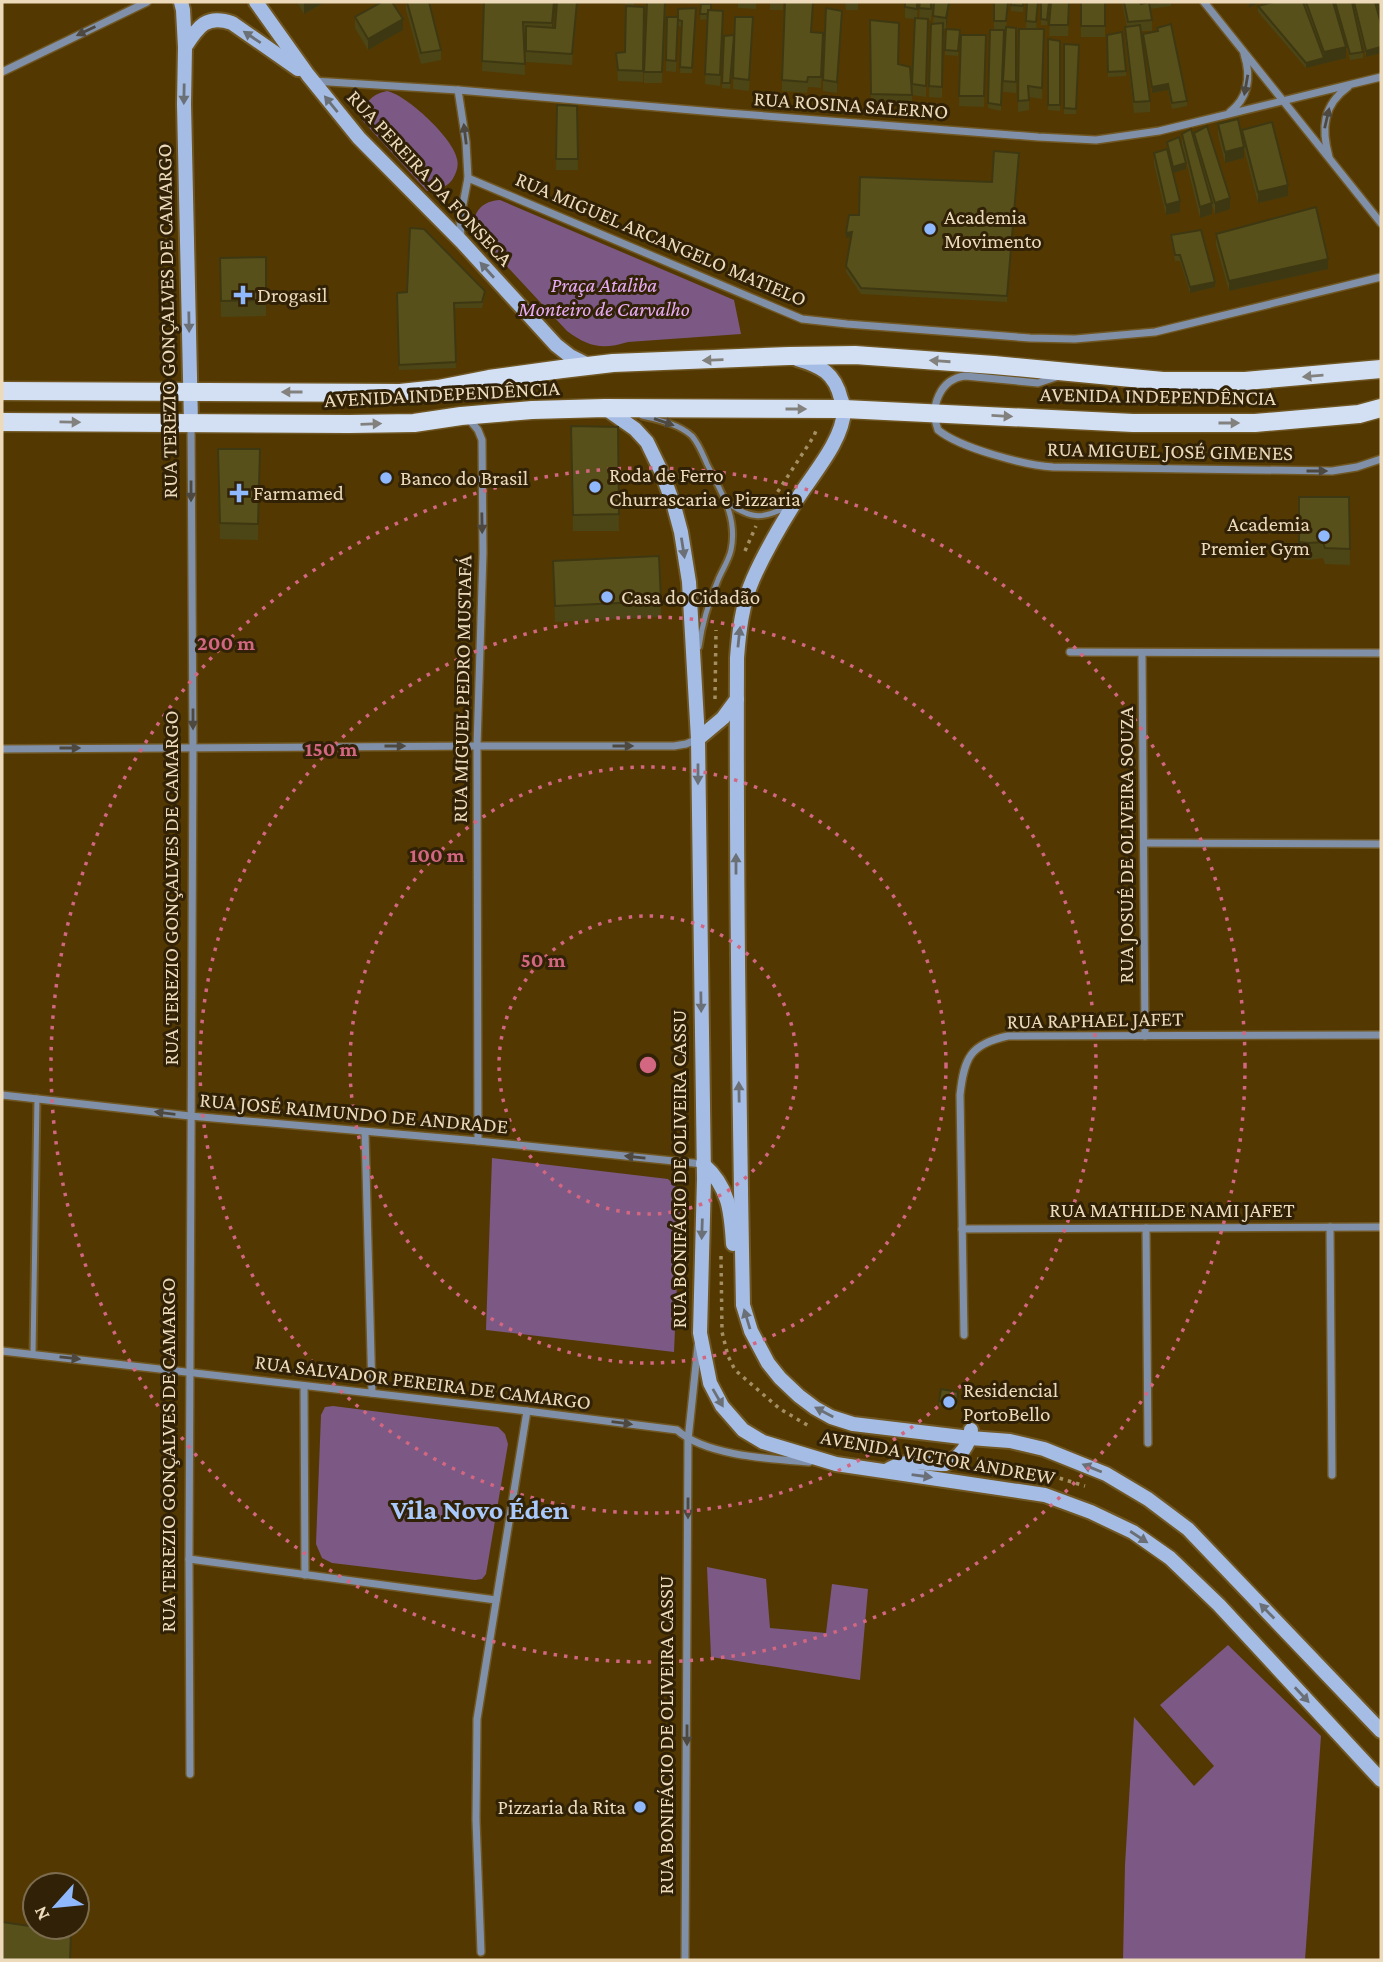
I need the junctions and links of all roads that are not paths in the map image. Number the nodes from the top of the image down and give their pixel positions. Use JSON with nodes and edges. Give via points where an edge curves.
{"nodes":[{"id":1,"x":147,"y":2,"type":"edge"},
{"id":2,"x":181,"y":2,"type":"edge"},
{"id":3,"x":256,"y":2,"type":"edge"},
{"id":4,"x":1204,"y":2,"type":"edge"},
{"id":5,"x":185,"y":47,"type":"junction"},
{"id":6,"x":1242,"y":49,"type":"junction"},
{"id":7,"x":2,"y":72,"type":"edge"},
{"id":8,"x":1381,"y":77,"type":"edge"},
{"id":9,"x":310,"y":78,"type":"junction"},
{"id":10,"x":1352,"y":84,"type":"junction"},
{"id":11,"x":458,"y":90,"type":"junction"},
{"id":12,"x":1284,"y":100,"type":"junction"},
{"id":13,"x":1227,"y":115,"type":"junction"},
{"id":14,"x":1330,"y":160,"type":"junction"},
{"id":15,"x":468,"y":177,"type":"junction"},
{"id":16,"x":1381,"y":223,"type":"edge"},
{"id":17,"x":462,"y":242,"type":"junction"},
{"id":18,"x":1381,"y":276,"type":"edge"},
{"id":19,"x":789,"y":356,"type":"junction"},
{"id":20,"x":590,"y":366,"type":"junction"},
{"id":21,"x":1381,"y":367,"type":"edge"},
{"id":22,"x":1067,"y":373,"type":"junction"},
{"id":23,"x":191,"y":392,"type":"junction"},
{"id":24,"x":7,"y":393,"type":"edge"},
{"id":25,"x":605,"y":408,"type":"junction"},
{"id":26,"x":1381,"y":408,"type":"edge"},
{"id":27,"x":844,"y":409,"type":"junction"},
{"id":28,"x":934,"y":413,"type":"junction"},
{"id":29,"x":461,"y":416,"type":"junction"},
{"id":30,"x":2,"y":422,"type":"edge"},
{"id":31,"x":191,"y":423,"type":"junction"},
{"id":32,"x":1381,"y":459,"type":"edge"},
{"id":33,"x":727,"y":503,"type":"junction"},
{"id":34,"x":794,"y":503,"type":"junction"},
{"id":35,"x":1070,"y":652,"type":"dead end"},
{"id":36,"x":1142,"y":653,"type":"junction"},
{"id":37,"x":1381,"y":653,"type":"edge"},
{"id":38,"x":695,"y":678,"type":"junction"},
{"id":39,"x":737,"y":699,"type":"junction"},
{"id":40,"x":698,"y":739,"type":"junction"},
{"id":41,"x":477,"y":746,"type":"junction"},
{"id":42,"x":193,"y":747,"type":"junction"},
{"id":43,"x":2,"y":749,"type":"edge"},
{"id":44,"x":1145,"y":843,"type":"junction"},
{"id":45,"x":1381,"y":844,"type":"edge"},
{"id":46,"x":1381,"y":1035,"type":"edge"},
{"id":47,"x":1145,"y":1036,"type":"junction"},
{"id":48,"x":2,"y":1095,"type":"edge"},
{"id":49,"x":37,"y":1098,"type":"junction"},
{"id":50,"x":190,"y":1116,"type":"junction"},
{"id":51,"x":365,"y":1132,"type":"junction"},
{"id":52,"x":478,"y":1141,"type":"junction"},
{"id":53,"x":703,"y":1164,"type":"junction"},
{"id":54,"x":1330,"y":1227,"type":"junction"},
{"id":55,"x":1381,"y":1227,"type":"edge"},
{"id":56,"x":1146,"y":1228,"type":"junction"},
{"id":57,"x":962,"y":1229,"type":"junction"},
{"id":58,"x":743,"y":1282,"type":"junction"},
{"id":59,"x":700,"y":1333,"type":"junction"},
{"id":60,"x":964,"y":1335,"type":"dead end"},
{"id":61,"x":2,"y":1351,"type":"edge"},
{"id":62,"x":33,"y":1354,"type":"junction"},
{"id":63,"x":189,"y":1371,"type":"junction"},
{"id":64,"x":304,"y":1386,"type":"junction"},
{"id":65,"x":372,"y":1393,"type":"junction"},
{"id":66,"x":527,"y":1411,"type":"junction"},
{"id":67,"x":973,"y":1435,"type":"junction"},
{"id":68,"x":688,"y":1440,"type":"junction"},
{"id":69,"x":1148,"y":1443,"type":"dead end"},
{"id":70,"x":836,"y":1464,"type":"junction"},
{"id":71,"x":886,"y":1471,"type":"junction"},
{"id":72,"x":1332,"y":1475,"type":"dead end"},
{"id":73,"x":189,"y":1559,"type":"junction"},
{"id":74,"x":305,"y":1575,"type":"junction"},
{"id":75,"x":496,"y":1600,"type":"junction"},
{"id":76,"x":1381,"y":1731,"type":"edge"},
{"id":77,"x":190,"y":1774,"type":"dead end"},
{"id":78,"x":1381,"y":1780,"type":"edge"},
{"id":79,"x":481,"y":1952,"type":"dead end"},
{"id":80,"x":686,"y":1959,"type":"edge"}],
"edges":[{"from":1,"to":7,"type":"street","one_way":true},
{"from":2,"to":5,"type":"main road","name":"RUA TEREZIO GONÇALVES DE CAMARGO"},
{"from":3,"to":9,"type":"main road","name":"RUA PEREIRA DA FONSECA"},
{"from":4,"to":6,"type":"street"},
{"from":9,"to":5,"type":"main road","one_way":true,"via":[[223,20],[209,20],[197,28]]},
{"from":5,"to":23,"type":"main road","name":"RUA TEREZIO GONÇALVES DE CAMARGO","one_way":true},
{"from":6,"to":12,"type":"street"},
{"from":6,"to":13,"type":"street","one_way":true,"via":[[1248,82],[1244,98]]},
{"from":8,"to":10,"type":"street","name":"RUA ROSINA SALERNO"},
{"from":9,"to":11,"type":"street","name":"RUA ROSINA SALERNO"},
{"from":17,"to":9,"type":"main road","name":"RUA PEREIRA DA FONSECA","one_way":true,"via":[[359,138]]},
{"from":10,"to":12,"type":"street","name":"RUA ROSINA SALERNO"},
{"from":14,"to":10,"type":"street","one_way":true,"via":[[1324,130],[1327,115],[1338,94]]},
{"from":11,"to":13,"type":"street","name":"RUA ROSINA SALERNO","via":[[1096,140]]},
{"from":15,"to":11,"type":"street","one_way":true},
{"from":12,"to":13,"type":"street","name":"RUA ROSINA SALERNO"},
{"from":12,"to":14,"type":"street"},
{"from":14,"to":16,"type":"street"},
{"from":15,"to":17,"type":"street","via":[[460,220]]},
{"from":15,"to":18,"type":"street","name":"RUA MIGUEL ARCANGELO MATIELO","via":[[802,319],[848,324],[1075,340],[1154,332]]},
{"from":20,"to":17,"type":"main road","name":"RUA PEREIRA DA FONSECA","one_way":true,"via":[[555,345]]},
{"from":19,"to":20,"type":"main road","name":"AVENIDA INDEPENDÊNCIA","one_way":true},
{"from":22,"to":19,"type":"main road","name":"AVENIDA INDEPENDÊNCIA","one_way":true,"via":[[855,355]]},
{"from":19,"to":27,"type":"main road","name":"AVENIDA INDEPENDÊNCIA","via":[[830,374]]},
{"from":20,"to":23,"type":"main road","name":"AVENIDA INDEPENDÊNCIA","one_way":true,"via":[[400,393]]},
{"from":21,"to":22,"type":"main road","name":"AVENIDA INDEPENDÊNCIA","one_way":true,"via":[[1245,381],[1163,381]]},
{"from":22,"to":28,"type":"street","name":"AVENIDA INDEPENDÊNCIA","via":[[1038,383],[956,377],[941,391]]},
{"from":23,"to":24,"type":"main road","name":"AVENIDA INDEPENDÊNCIA"},
{"from":23,"to":31,"type":"main road","name":"RUA TEREZIO GONÇALVES DE CAMARGO"},
{"from":25,"to":27,"type":"main road","name":"AVENIDA INDEPENDÊNCIA","one_way":true},
{"from":25,"to":29,"type":"main road","name":"AVENIDA INDEPENDÊNCIA"},
{"from":25,"to":33,"type":"lane","one_way":true,"via":[[681,428],[699,446]]},
{"from":25,"to":38,"type":"main road","name":"RUA BONIFÁCIO DE OLIVEIRA CASSU","one_way":true,"via":[[647,442],[674,506],[689,582]]},
{"from":28,"to":26,"type":"main road","name":"AVENIDA INDEPENDÊNCIA","one_way":true,"via":[[1133,423],[1255,423]]},
{"from":27,"to":28,"type":"main road","name":"AVENIDA INDEPENDÊNCIA"},
{"from":27,"to":34,"type":"main road","via":[[825,458]]},
{"from":28,"to":32,"type":"street","name":"RUA MIGUEL JOSÉ GIMENES","one_way":true,"via":[[938,430],[948,437],[1033,466],[1332,471]]},
{"from":31,"to":29,"type":"main road","name":"AVENIDA INDEPENDÊNCIA","one_way":true,"via":[[414,423]]},
{"from":29,"to":41,"type":"street","name":"RUA MIGUEL PEDRO MUSTAFÁ","one_way":true,"via":[[469,418],[482,440]]},
{"from":30,"to":31,"type":"main road","name":"AVENIDA INDEPENDÊNCIA","one_way":true},
{"from":31,"to":42,"type":"street","name":"RUA TEREZIO GONÇALVES DE CAMARGO","one_way":true},
{"from":33,"to":34,"type":"lane","via":[[754,516],[769,515]]},
{"from":33,"to":38,"type":"lane","via":[[733,538],[704,623]]},
{"from":39,"to":34,"type":"main road","one_way":true,"via":[[740,622],[752,581]]},
{"from":35,"to":36,"type":"street"},
{"from":36,"to":37,"type":"street"},
{"from":36,"to":44,"type":"street","name":"RUA JOSUÉ DE OLIVEIRA SOUZA"},
{"from":38,"to":40,"type":"main road","name":"RUA BONIFÁCIO DE OLIVEIRA CASSU"},
{"from":39,"to":40,"type":"main road"},
{"from":58,"to":39,"type":"main road","one_way":true},
{"from":41,"to":40,"type":"street","one_way":true,"via":[[674,746]]},
{"from":40,"to":53,"type":"main road","name":"RUA BONIFÁCIO DE OLIVEIRA CASSU","one_way":true},
{"from":42,"to":41,"type":"street","one_way":true},
{"from":41,"to":52,"type":"street","name":"RUA MIGUEL PEDRO MUSTAFÁ"},
{"from":43,"to":42,"type":"street","one_way":true},
{"from":42,"to":50,"type":"street","name":"RUA TEREZIO GONÇALVES DE CAMARGO"},
{"from":44,"to":45,"type":"street"},
{"from":44,"to":47,"type":"street","name":"RUA JOSUÉ DE OLIVEIRA SOUZA"},
{"from":46,"to":47,"type":"street","name":"RUA RAPHAEL JAFET"},
{"from":47,"to":57,"type":"street","name":"RUA RAPHAEL JAFET","via":[[1008,1036],[989,1040],[970,1055],[960,1095]]},
{"from":48,"to":49,"type":"street","name":"RUA JOSÉ RAIMUNDO DE ANDRADE"},
{"from":50,"to":49,"type":"street","name":"RUA JOSÉ RAIMUNDO DE ANDRADE","one_way":true},
{"from":49,"to":62,"type":"lane"},
{"from":50,"to":51,"type":"street","name":"RUA JOSÉ RAIMUNDO DE ANDRADE"},
{"from":50,"to":63,"type":"street","name":"RUA TEREZIO GONÇALVES DE CAMARGO"},
{"from":51,"to":52,"type":"street","name":"RUA JOSÉ RAIMUNDO DE ANDRADE"},
{"from":51,"to":65,"type":"street"},
{"from":53,"to":52,"type":"street","name":"RUA JOSÉ RAIMUNDO DE ANDRADE","one_way":true},
{"from":53,"to":58,"type":"main road","via":[[727,1197],[734,1260]]},
{"from":53,"to":59,"type":"main road","name":"RUA BONIFÁCIO DE OLIVEIRA CASSU","one_way":true},
{"from":54,"to":55,"type":"street","name":"RUA MATHILDE NAMI JAFET"},
{"from":54,"to":56,"type":"street","name":"RUA MATHILDE NAMI JAFET"},
{"from":54,"to":72,"type":"street"},
{"from":56,"to":57,"type":"street","name":"RUA MATHILDE NAMI JAFET"},
{"from":56,"to":69,"type":"street"},
{"from":57,"to":60,"type":"street","name":"RUA RAPHAEL JAFET"},
{"from":67,"to":58,"type":"main road","name":"AVENIDA VICTOR ANDREW","one_way":true,"via":[[853,1424],[814,1408],[768,1363],[751,1331],[743,1305]]},
{"from":59,"to":68,"type":"street","name":"RUA BONIFÁCIO DE OLIVEIRA CASSU"},
{"from":59,"to":70,"type":"main road","name":"AVENIDA VICTOR ANDREW","one_way":true,"via":[[710,1383],[743,1430],[763,1442]]},
{"from":61,"to":62,"type":"street","name":"RUA SALVADOR PEREIRA DE CAMARGO"},
{"from":62,"to":63,"type":"street","name":"RUA SALVADOR PEREIRA DE CAMARGO","one_way":true},
{"from":63,"to":64,"type":"street","name":"RUA SALVADOR PEREIRA DE CAMARGO"},
{"from":63,"to":73,"type":"street","name":"RUA TEREZIO GONÇALVES DE CAMARGO"},
{"from":64,"to":65,"type":"street","name":"RUA SALVADOR PEREIRA DE CAMARGO"},
{"from":64,"to":74,"type":"street"},
{"from":65,"to":66,"type":"street","name":"RUA SALVADOR PEREIRA DE CAMARGO"},
{"from":66,"to":68,"type":"street","name":"RUA SALVADOR PEREIRA DE CAMARGO","one_way":true,"via":[[677,1430]]},
{"from":66,"to":75,"type":"street"},
{"from":67,"to":71,"type":"main road","via":[[951,1461],[907,1461]]},
{"from":76,"to":67,"type":"main road","name":"AVENIDA VICTOR ANDREW","one_way":true,"via":[[1188,1529],[1148,1499],[1106,1474],[1044,1449]]},
{"from":68,"to":70,"type":"street","name":"RUA SALVADOR PEREIRA DE CAMARGO","via":[[741,1454]]},
{"from":68,"to":80,"type":"street","name":"RUA BONIFÁCIO DE OLIVEIRA CASSU","one_way":true},
{"from":70,"to":71,"type":"main road","name":"AVENIDA VICTOR ANDREW"},
{"from":71,"to":78,"type":"main road","name":"AVENIDA VICTOR ANDREW","one_way":true,"via":[[1045,1495],[1133,1532],[1170,1558],[1219,1605]]},
{"from":73,"to":74,"type":"street"},
{"from":73,"to":77,"type":"street","name":"RUA TEREZIO GONÇALVES DE CAMARGO"},
{"from":74,"to":75,"type":"street"},
{"from":75,"to":79,"type":"street","via":[[477,1719]]}]}
